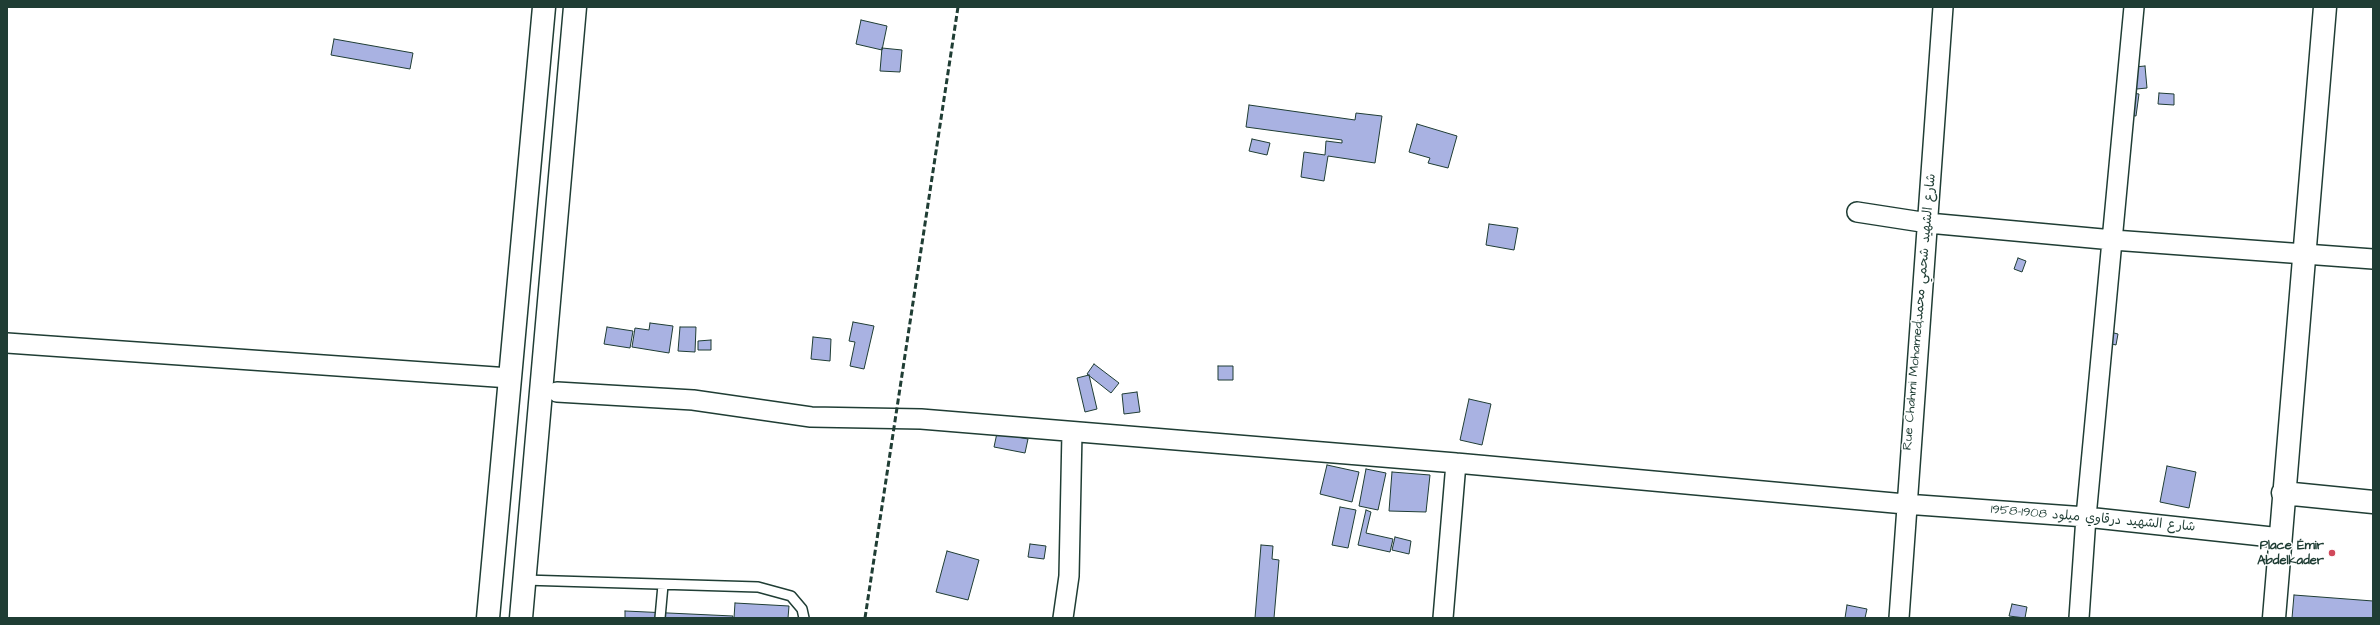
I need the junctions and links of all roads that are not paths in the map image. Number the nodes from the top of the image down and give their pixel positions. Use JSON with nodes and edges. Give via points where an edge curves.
{"nodes":[{"id":1,"x":544,"y":7,"type":"edge"},
{"id":2,"x":576,"y":7,"type":"edge"},
{"id":3,"x":1943,"y":7,"type":"edge"},
{"id":4,"x":2134,"y":7,"type":"edge"},
{"id":5,"x":2325,"y":7,"type":"edge"},
{"id":6,"x":1856,"y":212,"type":"dead end"},
{"id":7,"x":1928,"y":223,"type":"junction"},
{"id":8,"x":2113,"y":240,"type":"junction"},
{"id":9,"x":2305,"y":254,"type":"junction"},
{"id":10,"x":2373,"y":259,"type":"edge"},
{"id":11,"x":7,"y":343,"type":"edge"},
{"id":12,"x":510,"y":378,"type":"junction"},
{"id":13,"x":557,"y":392,"type":"dead end"},
{"id":14,"x":1072,"y":432,"type":"junction"},
{"id":15,"x":1456,"y":464,"type":"junction"},
{"id":16,"x":2283,"y":494,"type":"junction"},
{"id":17,"x":2373,"y":502,"type":"edge"},
{"id":18,"x":1905,"y":504,"type":"junction"},
{"id":19,"x":2086,"y":517,"type":"junction"},
{"id":20,"x":2281,"y":538,"type":"junction"},
{"id":21,"x":524,"y":580,"type":"junction"},
{"id":22,"x":663,"y":585,"type":"junction"},
{"id":23,"x":488,"y":618,"type":"edge"},
{"id":24,"x":521,"y":618,"type":"edge"},
{"id":25,"x":660,"y":618,"type":"edge"},
{"id":26,"x":804,"y":618,"type":"edge"},
{"id":27,"x":1063,"y":618,"type":"edge"},
{"id":28,"x":1443,"y":618,"type":"edge"},
{"id":29,"x":1898,"y":618,"type":"edge"},
{"id":30,"x":2079,"y":618,"type":"edge"},
{"id":31,"x":2274,"y":618,"type":"edge"}],
"edges":[{"from":1,"to":12,"type":"main road"},
{"from":2,"to":21,"type":"main road"},
{"from":3,"to":7,"type":"street","name":"Rue Chahmi Mohamed;شارع الشهيد شحمي محمد"},
{"from":4,"to":8,"type":"street"},
{"from":5,"to":9,"type":"main road"},
{"from":6,"to":7,"type":"street"},
{"from":7,"to":8,"type":"street"},
{"from":7,"to":18,"type":"street","name":"Rue Chahmi Mohamed;شارع الشهيد شحمي محمد"},
{"from":8,"to":9,"type":"street"},
{"from":8,"to":19,"type":"street"},
{"from":9,"to":10,"type":"street"},
{"from":9,"to":16,"type":"main road"},
{"from":11,"to":12,"type":"street"},
{"from":12,"to":23,"type":"main road"},
{"from":13,"to":14,"type":"street","name":"شارع الشهيد درقاوي ميلود 1908-1958","via":[[693,400],[811,417],[921,419]]},
{"from":14,"to":15,"type":"street","name":"شارع الشهيد درقاوي ميلود 1908-1958"},
{"from":14,"to":27,"type":"street","via":[[1069,576]]},
{"from":15,"to":18,"type":"street","name":"شارع الشهيد درقاوي ميلود 1908-1958"},
{"from":15,"to":28,"type":"street"},
{"from":16,"to":17,"type":"main road"},
{"from":16,"to":20,"type":"main road"},
{"from":18,"to":19,"type":"street","name":"شارع الشهيد درقاوي ميلود 1908-1958"},
{"from":18,"to":29,"type":"street","name":"Rue Chahmi Mohamed;شارع الشهيد شحمي محمد"},
{"from":19,"to":20,"type":"street","name":"شارع الشهيد درقاوي ميلود 1908-1958"},
{"from":19,"to":30,"type":"street"},
{"from":20,"to":31,"type":"main road"},
{"from":21,"to":22,"type":"lane"},
{"from":21,"to":24,"type":"main road"},
{"from":22,"to":25,"type":"lane"},
{"from":22,"to":26,"type":"lane","via":[[758,587],[791,596],[802,609]]}]}
